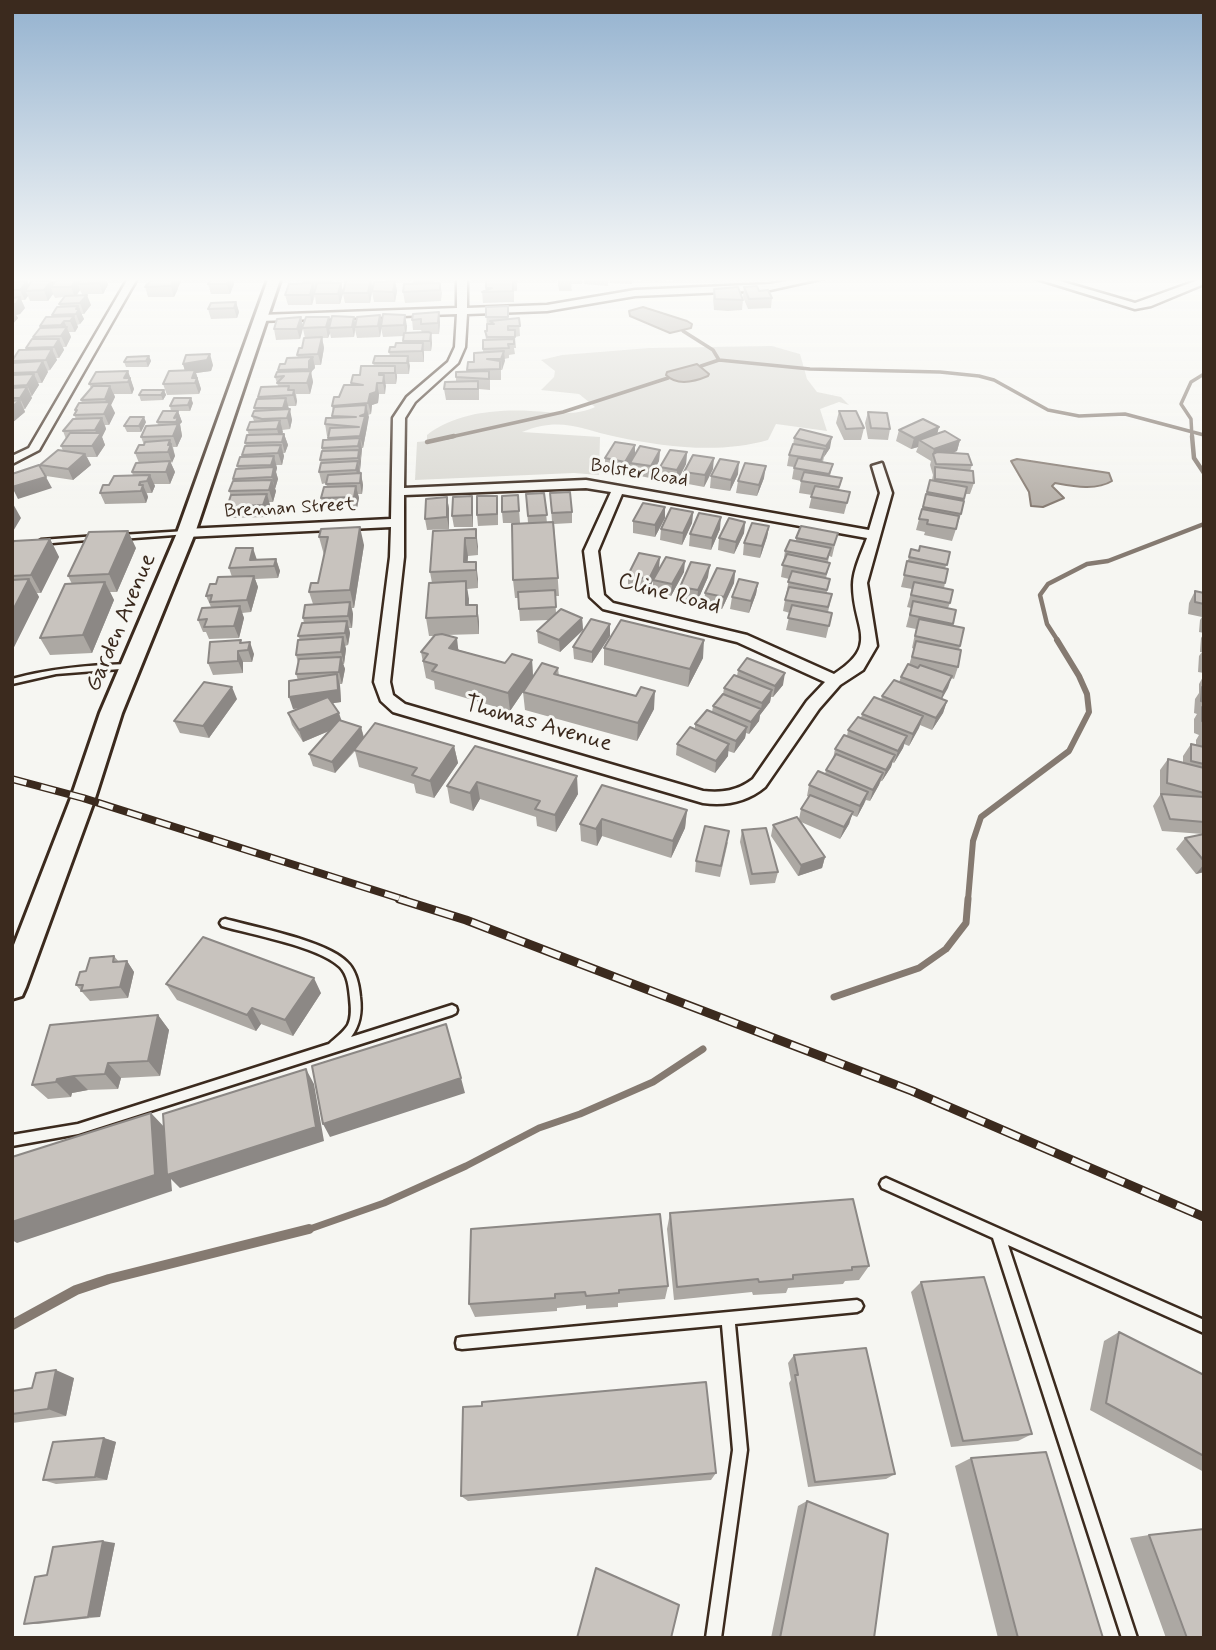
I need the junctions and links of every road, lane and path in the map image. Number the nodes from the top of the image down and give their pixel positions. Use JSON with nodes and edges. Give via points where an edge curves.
{"nodes":[{"id":1,"x":91,"y":354,"type":"edge"},
{"id":2,"x":248,"y":354,"type":"edge"},
{"id":3,"x":457,"y":354,"type":"edge"},
{"id":4,"x":12,"y":461,"type":"edge"},
{"id":5,"x":878,"y":466,"type":"dead end"},
{"id":6,"x":619,"y":488,"type":"junction"},
{"id":7,"x":397,"y":492,"type":"junction"},
{"id":8,"x":396,"y":523,"type":"junction"},
{"id":9,"x":186,"y":533,"type":"junction"},
{"id":10,"x":873,"y":535,"type":"junction"},
{"id":11,"x":33,"y":543,"type":"edge"},
{"id":12,"x":130,"y":666,"type":"junction"},
{"id":13,"x":835,"y":681,"type":"junction"},
{"id":14,"x":12,"y":682,"type":"edge"},
{"id":15,"x":225,"y":923,"type":"dead end"},
{"id":16,"x":12,"y":987,"type":"edge"},
{"id":17,"x":452,"y":1010,"type":"dead end"},
{"id":18,"x":327,"y":1050,"type":"junction"},
{"id":19,"x":12,"y":1141,"type":"edge"},
{"id":20,"x":886,"y":1184,"type":"dead end"},
{"id":21,"x":998,"y":1234,"type":"junction"},
{"id":22,"x":858,"y":1306,"type":"dead end"},
{"id":23,"x":728,"y":1318,"type":"junction"},
{"id":24,"x":1204,"y":1327,"type":"edge"},
{"id":25,"x":462,"y":1343,"type":"dead end"},
{"id":26,"x":713,"y":1638,"type":"edge"},
{"id":27,"x":1130,"y":1638,"type":"edge"}],
"edges":[{"from":1,"to":4,"type":"street","via":[[33,450]]},
{"from":2,"to":9,"type":"street","name":"Garden Avenue"},
{"from":3,"to":7,"type":"street","name":"Thomas Avenue","via":[[406,403],[399,418]]},
{"from":5,"to":10,"type":"street","name":"Thomas Avenue","via":[[886,493]]},
{"from":6,"to":7,"type":"street","name":"Bolster Road","via":[[563,484]]},
{"from":6,"to":10,"type":"street","name":"Bolster Road"},
{"from":6,"to":13,"type":"street","name":"Cline Road","via":[[590,551],[597,597],[608,606],[751,642]]},
{"from":7,"to":8,"type":"street","name":"Thomas Avenue"},
{"from":8,"to":9,"type":"street","name":"Brennan Street"},
{"from":8,"to":13,"type":"street","name":"Thomas Avenue","via":[[397,557],[382,688],[389,701],[405,711],[721,798],[747,792],[759,783],[793,731]]},
{"from":9,"to":11,"type":"lane"},
{"from":9,"to":12,"type":"street","name":"Garden Avenue"},
{"from":10,"to":13,"type":"street","name":"Thomas Avenue","via":[[860,583],[870,646],[858,666]]},
{"from":12,"to":14,"type":"lane","via":[[71,669]]},
{"from":12,"to":16,"type":"street","name":"Garden Avenue"},
{"from":15,"to":18,"type":"lane","via":[[316,950],[346,968],[353,980],[356,1016],[351,1031]]},
{"from":17,"to":18,"type":"lane"},
{"from":18,"to":19,"type":"lane","via":[[78,1129]]},
{"from":20,"to":21,"type":"lane"},
{"from":21,"to":24,"type":"lane"},
{"from":21,"to":27,"type":"lane"},
{"from":22,"to":23,"type":"lane"},
{"from":23,"to":25,"type":"lane"},
{"from":23,"to":26,"type":"lane","via":[[740,1450]]}]}
